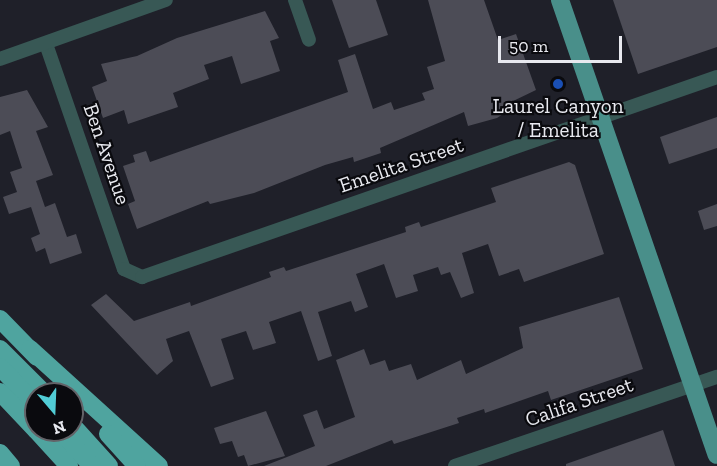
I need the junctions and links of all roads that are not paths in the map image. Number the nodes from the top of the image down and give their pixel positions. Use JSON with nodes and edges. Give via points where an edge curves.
{"nodes":[{"id":1,"x":166,"y":0,"type":"edge"},
{"id":2,"x":295,"y":0,"type":"edge"},
{"id":3,"x":560,"y":0,"type":"edge"},
{"id":4,"x":309,"y":40,"type":"dead end"},
{"id":5,"x":46,"y":44,"type":"junction"},
{"id":6,"x":0,"y":59,"type":"edge"},
{"id":7,"x":717,"y":77,"type":"edge"},
{"id":8,"x":601,"y":118,"type":"junction"},
{"id":9,"x":132,"y":275,"type":"joint"},
{"id":10,"x":0,"y":319,"type":"edge"},
{"id":11,"x":0,"y":349,"type":"edge"},
{"id":12,"x":30,"y":349,"type":"junction"},
{"id":13,"x":0,"y":367,"type":"edge"},
{"id":14,"x":717,"y":377,"type":"edge"},
{"id":15,"x":33,"y":382,"type":"edge"},
{"id":16,"x":61,"y":382,"type":"edge"},
{"id":17,"x":693,"y":385,"type":"junction"},
{"id":18,"x":0,"y":392,"type":"edge"},
{"id":19,"x":24,"y":392,"type":"edge"},
{"id":20,"x":84,"y":407,"type":"edge"},
{"id":21,"x":24,"y":417,"type":"edge"},
{"id":22,"x":84,"y":438,"type":"edge"},
{"id":23,"x":47,"y":442,"type":"edge"},
{"id":24,"x":70,"y":442,"type":"edge"},
{"id":25,"x":0,"y":453,"type":"edge"},
{"id":26,"x":717,"y":455,"type":"edge"},
{"id":27,"x":10,"y":466,"type":"edge"},
{"id":28,"x":69,"y":466,"type":"edge"},
{"id":29,"x":92,"y":466,"type":"edge"},
{"id":30,"x":109,"y":466,"type":"edge"},
{"id":31,"x":137,"y":466,"type":"edge"},
{"id":32,"x":159,"y":466,"type":"edge"},
{"id":33,"x":455,"y":466,"type":"edge"}],
"edges":[{"from":1,"to":5,"type":"street"},
{"from":2,"to":4,"type":"street"},
{"from":3,"to":8,"type":"main road"},
{"from":5,"to":6,"type":"street"},
{"from":5,"to":9,"type":"street","name":"Ben Avenue","via":[[124,269]]},
{"from":7,"to":8,"type":"street","name":"Emelita Street"},
{"from":8,"to":9,"type":"street","name":"Emelita Street","via":[[142,277]]},
{"from":8,"to":17,"type":"main road"},
{"from":10,"to":12,"type":"highway"},
{"from":11,"to":15,"type":"highway"},
{"from":12,"to":16,"type":"highway"},
{"from":12,"to":32,"type":"highway"},
{"from":13,"to":19,"type":"highway"},
{"from":14,"to":17,"type":"street","name":"Califa Street"},
{"from":17,"to":26,"type":"main road"},
{"from":17,"to":33,"type":"street","name":"Califa Street"},
{"from":18,"to":21,"type":"highway"},
{"from":20,"to":31,"type":"highway"},
{"from":22,"to":30,"type":"highway"},
{"from":23,"to":28,"type":"highway"},
{"from":24,"to":29,"type":"highway"},
{"from":25,"to":27,"type":"highway"}]}
